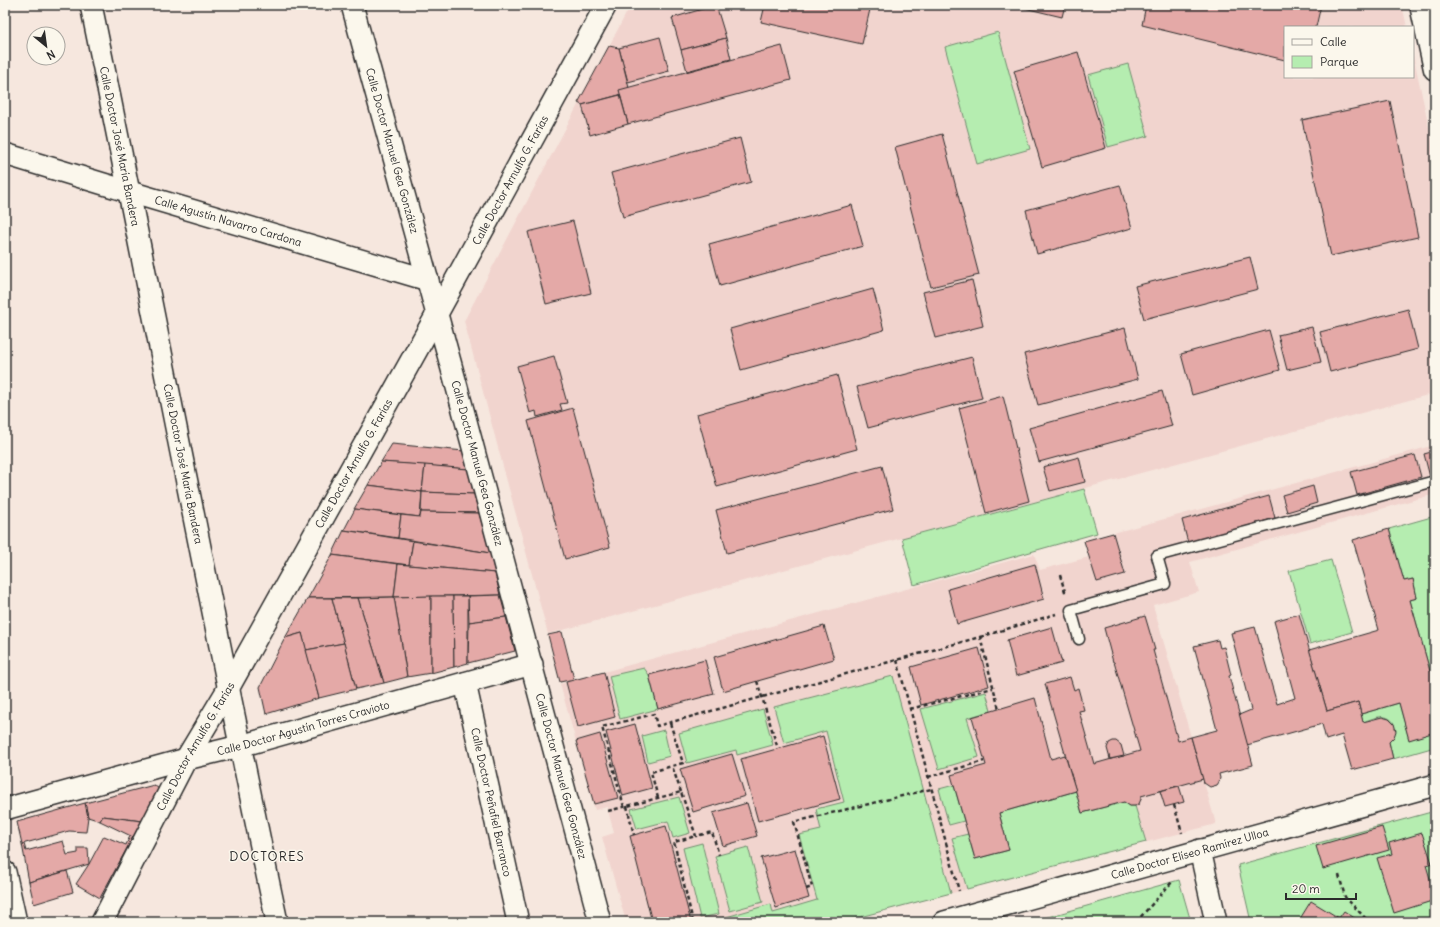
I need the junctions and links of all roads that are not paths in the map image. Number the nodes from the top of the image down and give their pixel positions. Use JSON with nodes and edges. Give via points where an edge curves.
{"nodes":[{"id":1,"x":91,"y":5,"type":"edge"},
{"id":2,"x":352,"y":5,"type":"edge"},
{"id":3,"x":606,"y":5,"type":"edge"},
{"id":4,"x":1421,"y":5,"type":"edge"},
{"id":5,"x":1435,"y":69,"type":"edge"},
{"id":6,"x":5,"y":154,"type":"edge"},
{"id":7,"x":130,"y":192,"type":"junction"},
{"id":8,"x":428,"y":280,"type":"junction"},
{"id":9,"x":438,"y":314,"type":"junction"},
{"id":10,"x":1435,"y":481,"type":"edge"},
{"id":11,"x":1079,"y":639,"type":"dead end"},
{"id":12,"x":532,"y":664,"type":"junction"},
{"id":13,"x":465,"y":683,"type":"junction"},
{"id":14,"x":228,"y":689,"type":"junction"},
{"id":15,"x":240,"y":746,"type":"junction"},
{"id":16,"x":186,"y":759,"type":"junction"},
{"id":17,"x":1435,"y":785,"type":"edge"},
{"id":18,"x":5,"y":809,"type":"edge"},
{"id":19,"x":1200,"y":850,"type":"junction"},
{"id":20,"x":5,"y":872,"type":"edge"},
{"id":21,"x":16,"y":922,"type":"edge"},
{"id":22,"x":102,"y":922,"type":"edge"},
{"id":23,"x":277,"y":922,"type":"edge"},
{"id":24,"x":518,"y":922,"type":"edge"},
{"id":25,"x":600,"y":922,"type":"edge"},
{"id":26,"x":944,"y":922,"type":"edge"},
{"id":27,"x":1216,"y":922,"type":"edge"}],
"edges":[{"from":1,"to":7,"type":"street","name":"Calle Doctor José María Bandera"},
{"from":2,"to":8,"type":"street","name":"Calle Doctor Manuel Gea González"},
{"from":3,"to":9,"type":"street","name":"Calle Doctor Arnulfo G. Farías"},
{"from":4,"to":5,"type":"main road"},
{"from":6,"to":7,"type":"street","name":"Calle Agustín Navarro Cardona"},
{"from":7,"to":8,"type":"street","name":"Calle Agustín Navarro Cardona"},
{"from":7,"to":14,"type":"street","name":"Calle Doctor José María Bandera"},
{"from":8,"to":9,"type":"street","name":"Calle Doctor Manuel Gea González"},
{"from":9,"to":12,"type":"street","name":"Calle Doctor Manuel Gea González"},
{"from":9,"to":14,"type":"street","name":"Calle Doctor Arnulfo G. Farías"},
{"from":10,"to":11,"type":"lane","via":[[1157,556],[1165,584],[1071,610]]},
{"from":12,"to":13,"type":"street","name":"Calle Doctor Agustín Torres Cravioto"},
{"from":12,"to":25,"type":"street","name":"Calle Doctor Manuel Gea González"},
{"from":13,"to":15,"type":"street","name":"Calle Doctor Agustín Torres Cravioto"},
{"from":13,"to":24,"type":"street","name":"Calle Doctor Peñafiel Barranco"},
{"from":14,"to":15,"type":"street","name":"Calle Doctor José María Bandera"},
{"from":14,"to":16,"type":"street","name":"Calle Doctor Arnulfo G. Farías"},
{"from":15,"to":16,"type":"street","name":"Calle Doctor Agustín Torres Cravioto"},
{"from":15,"to":23,"type":"street","name":"Calle Doctor José María Bandera"},
{"from":16,"to":18,"type":"street","name":"Calle Doctor Agustín Torres Cravioto"},
{"from":16,"to":22,"type":"street","name":"Calle Doctor Arnulfo G. Farías"},
{"from":17,"to":19,"type":"street","name":"Calle Doctor Elíseo Ramírez Ulloa"},
{"from":19,"to":26,"type":"street","name":"Calle Doctor Elíseo Ramírez Ulloa"},
{"from":19,"to":27,"type":"street"},
{"from":20,"to":21,"type":"street"}]}
